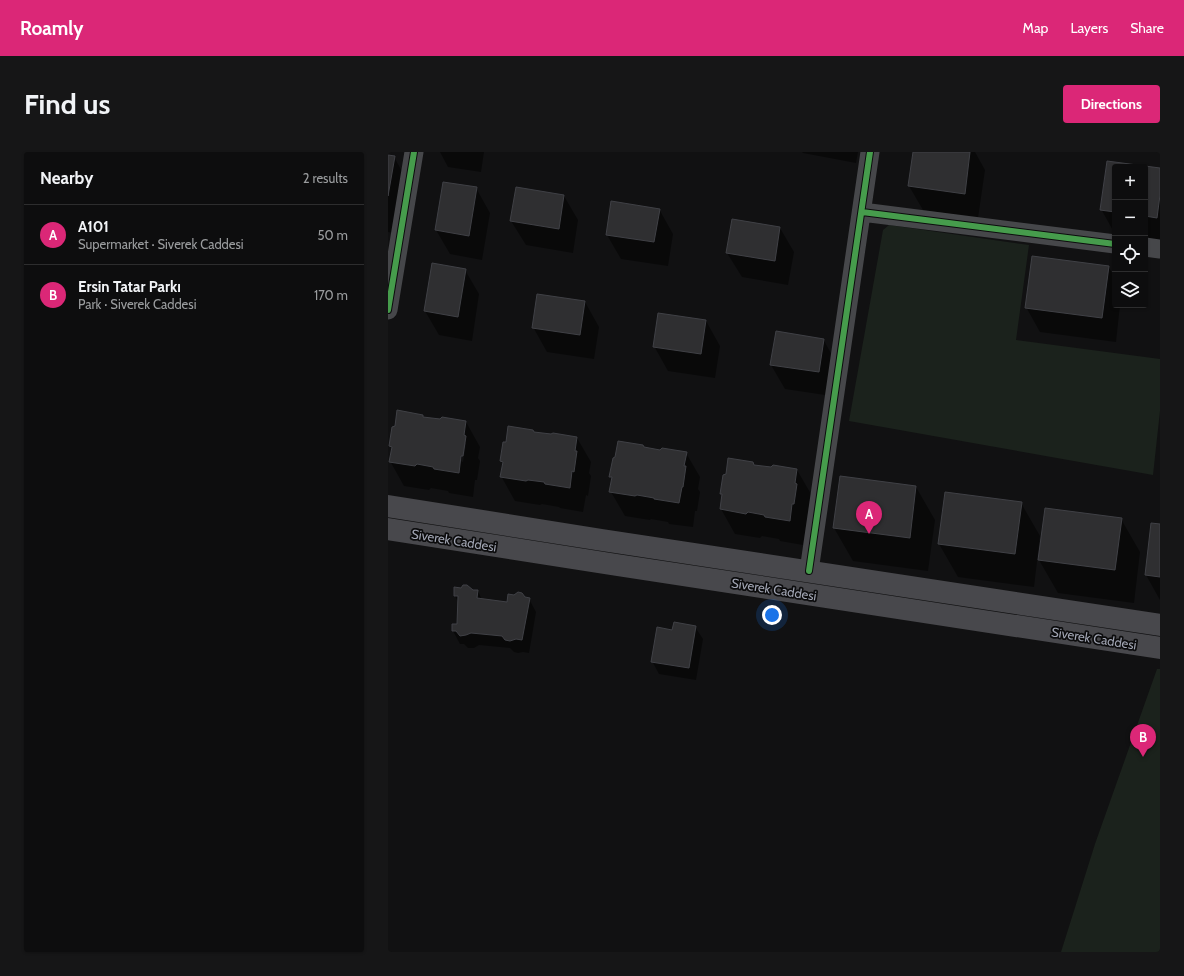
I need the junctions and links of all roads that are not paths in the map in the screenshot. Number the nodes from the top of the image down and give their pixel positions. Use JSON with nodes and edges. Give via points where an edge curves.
{"nodes":[{"id":1,"x":414,"y":152,"type":"edge"},
{"id":2,"x":870,"y":152,"type":"edge"},
{"id":3,"x":862,"y":212,"type":"junction"},
{"id":4,"x":1112,"y":244,"type":"edge"},
{"id":5,"x":1148,"y":247,"type":"edge"},
{"id":6,"x":1160,"y":249,"type":"edge"},
{"id":7,"x":388,"y":310,"type":"edge"},
{"id":8,"x":388,"y":506,"type":"edge"},
{"id":9,"x":388,"y":529,"type":"edge"},
{"id":10,"x":808,"y":571,"type":"junction"},
{"id":11,"x":1160,"y":625,"type":"edge"},
{"id":12,"x":1160,"y":648,"type":"edge"}],
"edges":[{"from":1,"to":7,"type":"street"},
{"from":2,"to":3,"type":"street"},
{"from":3,"to":4,"type":"street"},
{"from":3,"to":10,"type":"street"},
{"from":5,"to":6,"type":"street"},
{"from":8,"to":10,"type":"main road","name":"Siverek Caddesi"},
{"from":9,"to":12,"type":"main road","name":"Siverek Caddesi"},
{"from":10,"to":11,"type":"main road","name":"Siverek Caddesi"}]}
